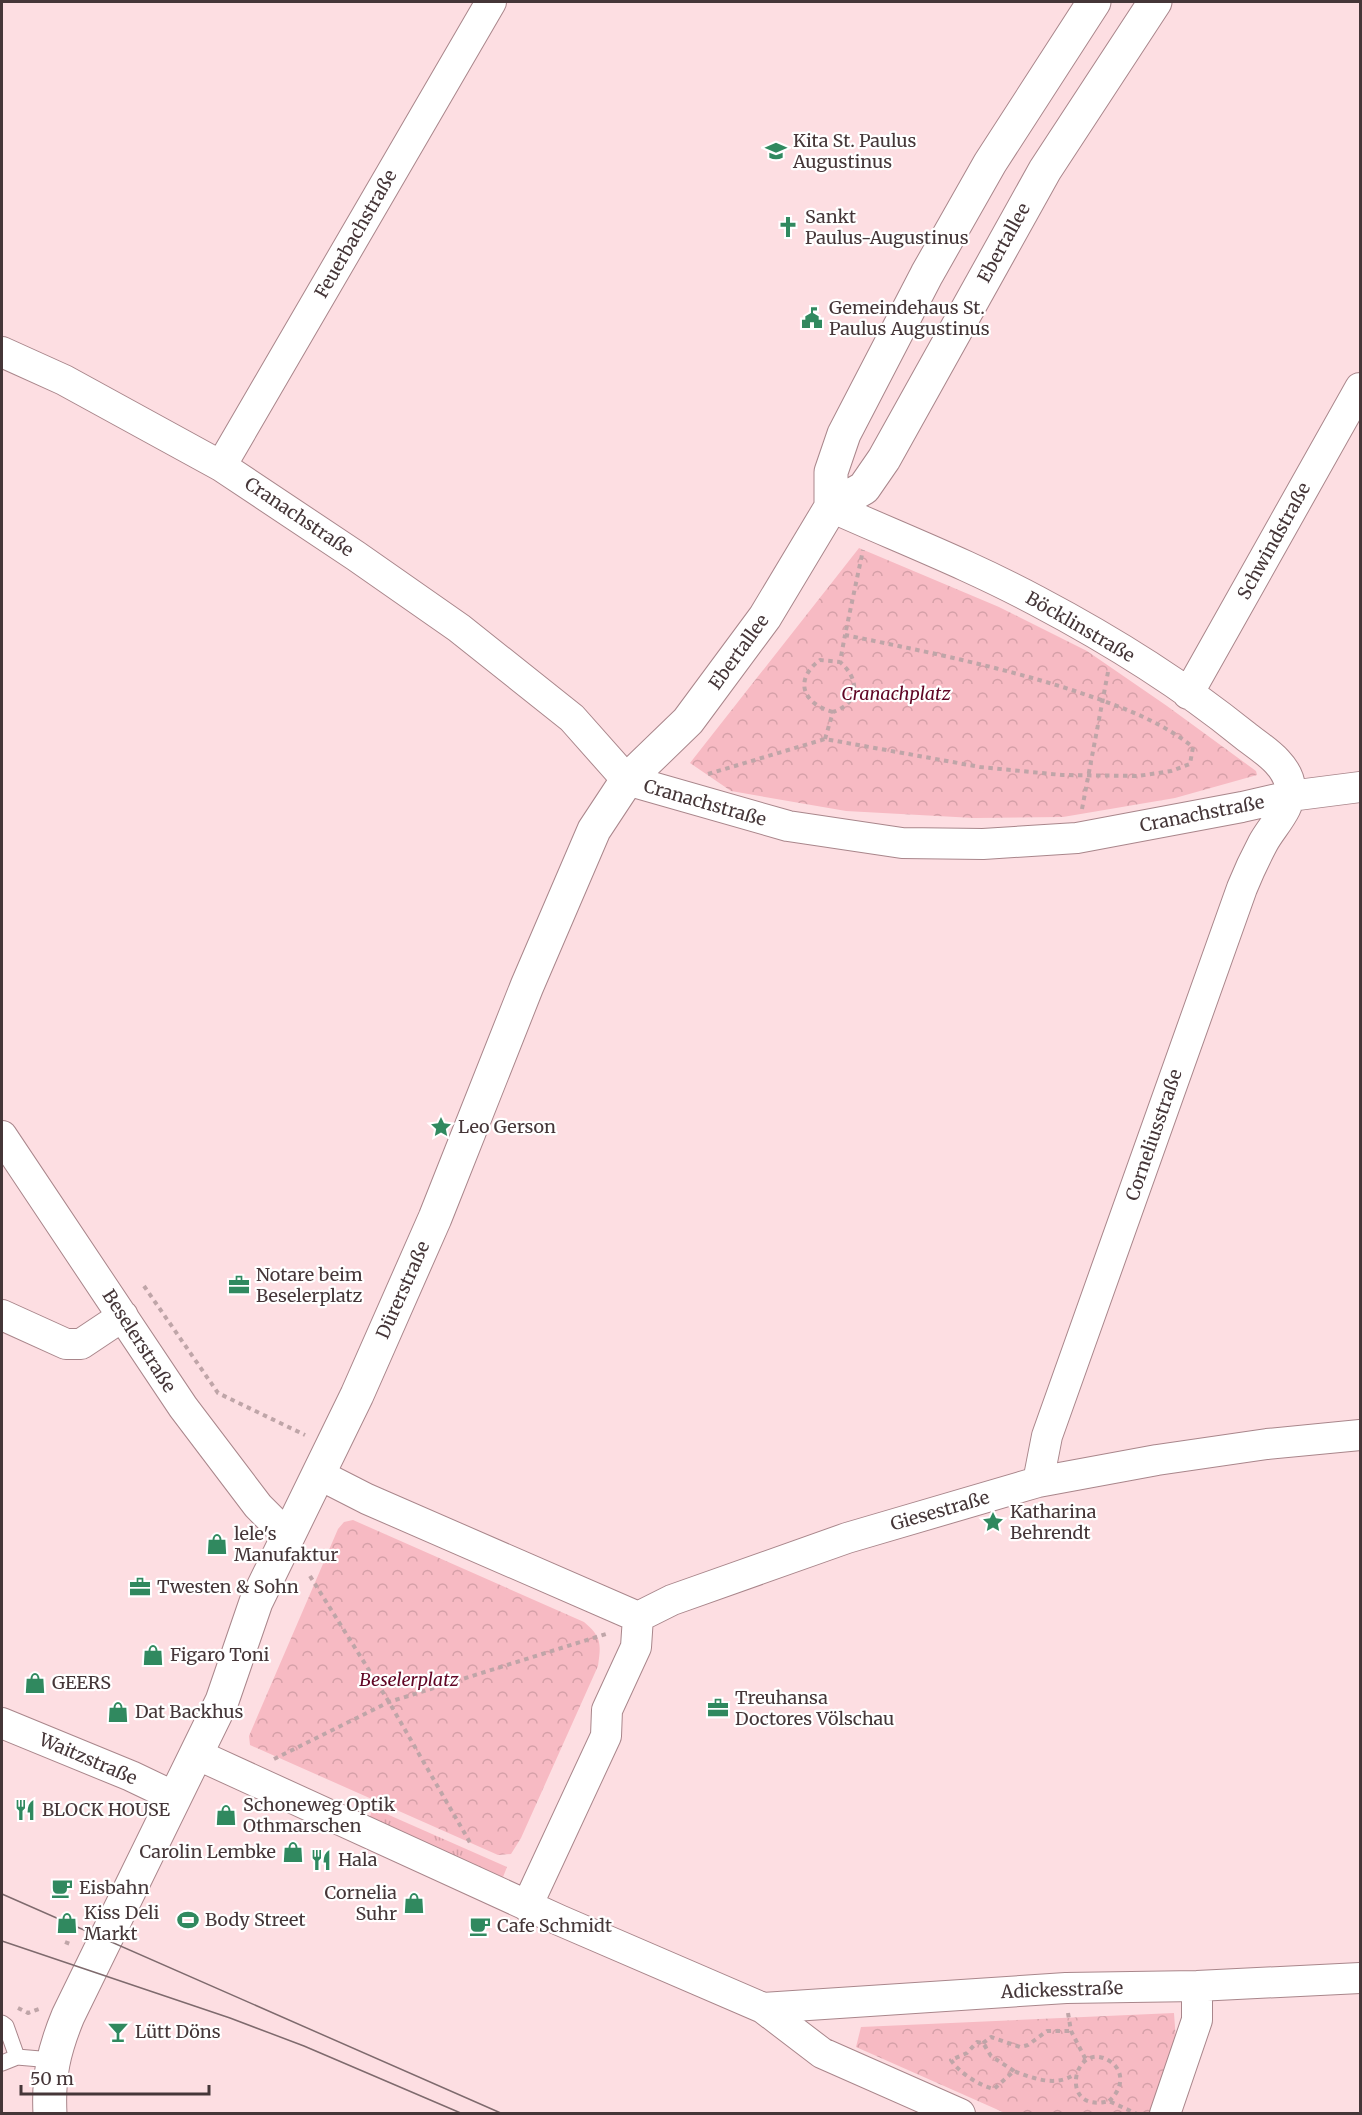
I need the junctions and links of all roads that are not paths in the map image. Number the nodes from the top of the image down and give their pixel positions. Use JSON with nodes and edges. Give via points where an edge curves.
{"nodes":[{"id":1,"x":491,"y":2,"type":"edge"},
{"id":2,"x":1094,"y":2,"type":"edge"},
{"id":3,"x":1155,"y":2,"type":"edge"},
{"id":4,"x":2,"y":352,"type":"edge"},
{"id":5,"x":1360,"y":388,"type":"edge"},
{"id":6,"x":221,"y":466,"type":"junction"},
{"id":7,"x":831,"y":507,"type":"junction"},
{"id":8,"x":1188,"y":694,"type":"junction"},
{"id":9,"x":627,"y":780,"type":"junction"},
{"id":10,"x":1360,"y":787,"type":"edge"},
{"id":11,"x":1290,"y":796,"type":"junction"},
{"id":12,"x":2,"y":1136,"type":"edge"},
{"id":13,"x":2,"y":1315,"type":"edge"},
{"id":14,"x":123,"y":1316,"type":"junction"},
{"id":15,"x":1360,"y":1435,"type":"edge"},
{"id":16,"x":318,"y":1474,"type":"junction"},
{"id":17,"x":1038,"y":1482,"type":"junction"},
{"id":18,"x":288,"y":1536,"type":"junction"},
{"id":19,"x":638,"y":1617,"type":"junction"},
{"id":20,"x":2,"y":1723,"type":"edge"},
{"id":21,"x":196,"y":1754,"type":"junction"},
{"id":22,"x":175,"y":1797,"type":"junction"},
{"id":23,"x":527,"y":1905,"type":"junction"},
{"id":24,"x":1360,"y":1978,"type":"edge"},
{"id":25,"x":1197,"y":1986,"type":"junction"},
{"id":26,"x":763,"y":2008,"type":"junction"},
{"id":27,"x":2,"y":2023,"type":"edge"},
{"id":28,"x":17,"y":2057,"type":"junction"},
{"id":29,"x":52,"y":2060,"type":"junction"},
{"id":30,"x":2,"y":2063,"type":"edge"},
{"id":31,"x":50,"y":2114,"type":"edge"},
{"id":32,"x":960,"y":2114,"type":"edge"},
{"id":33,"x":1165,"y":2114,"type":"edge"}],
"edges":[{"from":1,"to":6,"type":"street","name":"Feuerbachstraße"},
{"from":2,"to":7,"type":"main road","via":[[990,163],[910,304],[844,434],[831,472]]},
{"from":3,"to":7,"type":"main road","name":"Ebertallee","via":[[1046,170],[884,459],[864,488]]},
{"from":4,"to":6,"type":"street","name":"Cranachstraße","via":[[64,380]]},
{"from":5,"to":8,"type":"street","name":"Schwindstraße"},
{"from":6,"to":9,"type":"street","name":"Cranachstraße","via":[[459,628],[572,718]]},
{"from":7,"to":8,"type":"street","name":"Böcklinstraße","via":[[1037,601]]},
{"from":7,"to":9,"type":"main road","name":"Ebertallee","via":[[765,617],[688,721]]},
{"from":8,"to":11,"type":"street","name":"Böcklinstraße","via":[[1281,766]]},
{"from":9,"to":11,"type":"street","name":"Cranachstraße","via":[[788,826],[902,843],[983,844],[1077,838]]},
{"from":9,"to":16,"type":"main road","name":"Dürerstraße","via":[[594,830],[435,1218]]},
{"from":10,"to":11,"type":"street","name":"Cranachstraße"},
{"from":11,"to":17,"type":"street","name":"Corneliusstraße","via":[[1242,888],[1047,1436]]},
{"from":12,"to":14,"type":"street","name":"Beselerstraße"},
{"from":13,"to":14,"type":"street","via":[[66,1344],[81,1344]]},
{"from":14,"to":18,"type":"street","name":"Beselerstraße","via":[[183,1407],[258,1506]]},
{"from":15,"to":17,"type":"street","name":"Giesestraße","via":[[1157,1460]]},
{"from":16,"to":18,"type":"main road","name":"Dürerstraße"},
{"from":16,"to":19,"type":"street"},
{"from":17,"to":19,"type":"street","name":"Giesestraße","via":[[847,1538],[672,1600]]},
{"from":18,"to":21,"type":"main road","name":"Dürerstraße","via":[[256,1602],[222,1701]]},
{"from":19,"to":23,"type":"street","via":[[636,1647],[607,1710],[606,1736]]},
{"from":20,"to":22,"type":"street","name":"Waitzstraße"},
{"from":21,"to":22,"type":"main road","name":"Dürerstraße"},
{"from":21,"to":23,"type":"street"},
{"from":22,"to":29,"type":"main road","name":"Dürerstraße","via":[[68,2016]]},
{"from":23,"to":26,"type":"street"},
{"from":24,"to":25,"type":"street","name":"Adickesstraße"},
{"from":25,"to":26,"type":"street","name":"Adickesstraße","via":[[1066,1988]]},
{"from":25,"to":33,"type":"street","via":[[1197,2020]]},
{"from":26,"to":32,"type":"street","via":[[822,2053]]},
{"from":27,"to":28,"type":"lane"},
{"from":28,"to":29,"type":"lane"},
{"from":28,"to":30,"type":"lane"},
{"from":29,"to":31,"type":"main road","name":"Dürerstraße"}]}
